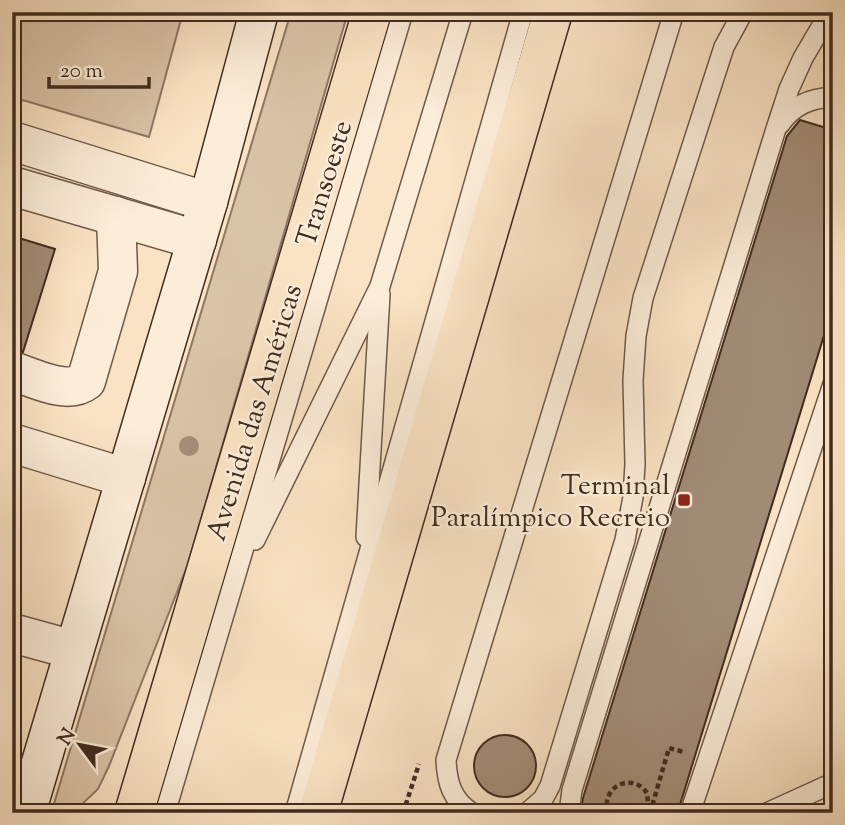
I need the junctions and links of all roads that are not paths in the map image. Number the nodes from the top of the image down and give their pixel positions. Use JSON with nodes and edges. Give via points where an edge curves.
{"nodes":[{"id":1,"x":259,"y":12,"type":"edge"},
{"id":2,"x":372,"y":12,"type":"edge"},
{"id":3,"x":403,"y":12,"type":"edge"},
{"id":4,"x":463,"y":12,"type":"edge"},
{"id":5,"x":523,"y":12,"type":"edge"},
{"id":6,"x":553,"y":12,"type":"edge"},
{"id":7,"x":674,"y":12,"type":"edge"},
{"id":8,"x":743,"y":12,"type":"edge"},
{"id":9,"x":830,"y":12,"type":"edge"},
{"id":10,"x":833,"y":97,"type":"edge"},
{"id":11,"x":775,"y":132,"type":"junction"},
{"id":12,"x":12,"y":141,"type":"edge"},
{"id":13,"x":12,"y":186,"type":"edge"},
{"id":14,"x":208,"y":202,"type":"junction"},
{"id":15,"x":116,"y":216,"type":"junction"},
{"id":16,"x":197,"y":240,"type":"junction"},
{"id":17,"x":380,"y":286,"type":"junction"},
{"id":18,"x":12,"y":370,"type":"edge"},
{"id":19,"x":833,"y":384,"type":"edge"},
{"id":20,"x":12,"y":443,"type":"edge"},
{"id":21,"x":126,"y":478,"type":"junction"},
{"id":22,"x":363,"y":573,"type":"junction"},
{"id":23,"x":229,"y":591,"type":"junction"},
{"id":24,"x":12,"y":633,"type":"edge"},
{"id":25,"x":74,"y":650,"type":"junction"},
{"id":26,"x":833,"y":783,"type":"edge"},
{"id":27,"x":26,"y":813,"type":"edge"},
{"id":28,"x":134,"y":813,"type":"edge"},
{"id":29,"x":165,"y":813,"type":"edge"},
{"id":30,"x":295,"y":813,"type":"edge"},
{"id":31,"x":318,"y":813,"type":"edge"},
{"id":32,"x":472,"y":813,"type":"edge"},
{"id":33,"x":527,"y":813,"type":"edge"},
{"id":34,"x":569,"y":813,"type":"edge"},
{"id":35,"x":690,"y":813,"type":"edge"},
{"id":36,"x":767,"y":813,"type":"edge"}],
"edges":[{"from":1,"to":14,"type":"main road"},
{"from":2,"to":28,"type":"highway","name":"Avenida das Américas"},
{"from":3,"to":23,"type":"lane","name":"Transoeste"},
{"from":4,"to":17,"type":"lane"},
{"from":5,"to":22,"type":"lane"},
{"from":6,"to":31,"type":"highway"},
{"from":7,"to":32,"type":"lane","via":[[446,760],[452,793]]},
{"from":8,"to":33,"type":"lane","via":[[724,47],[643,299],[634,369],[633,497],[625,540],[550,786]]},
{"from":9,"to":11,"type":"lane","via":[[803,58]]},
{"from":10,"to":11,"type":"lane","via":[[792,110]]},
{"from":11,"to":34,"type":"lane","via":[[572,790]]},
{"from":12,"to":14,"type":"main road"},
{"from":13,"to":15,"type":"main road"},
{"from":14,"to":16,"type":"main road"},
{"from":15,"to":16,"type":"main road"},
{"from":15,"to":18,"type":"main road","via":[[118,271],[86,381],[68,388]]},
{"from":16,"to":21,"type":"main road"},
{"from":17,"to":22,"type":"lane"},
{"from":17,"to":23,"type":"lane"},
{"from":19,"to":35,"type":"lane"},
{"from":20,"to":21,"type":"main road"},
{"from":21,"to":25,"type":"main road"},
{"from":22,"to":30,"type":"lane"},
{"from":23,"to":29,"type":"lane","name":"Transoeste"},
{"from":24,"to":25,"type":"main road"},
{"from":25,"to":27,"type":"main road"},
{"from":26,"to":36,"type":"lane"}]}
